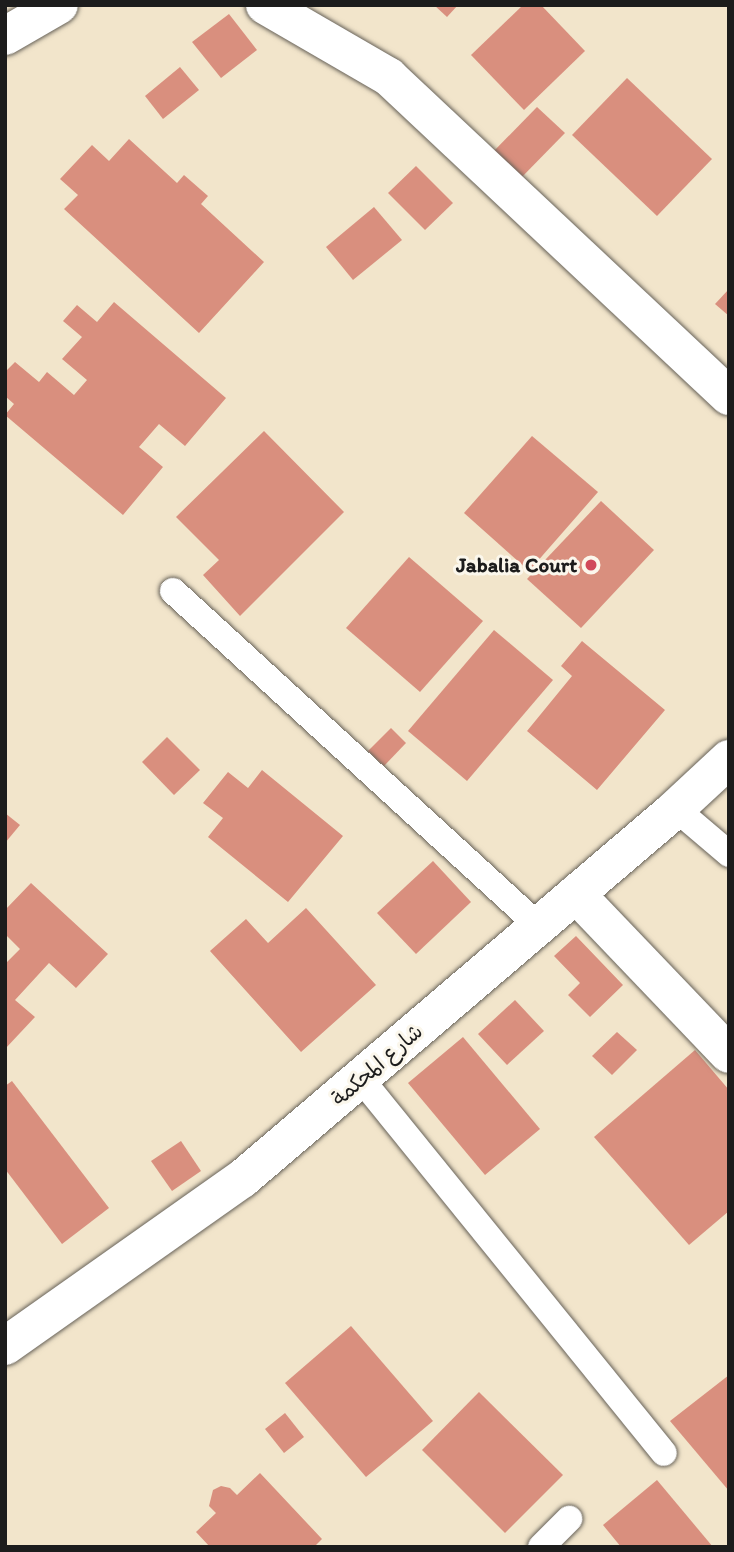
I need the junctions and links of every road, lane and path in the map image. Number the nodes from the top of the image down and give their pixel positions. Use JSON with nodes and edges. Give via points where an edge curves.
{"nodes":[{"id":1,"x":60,"y":5,"type":"edge"},
{"id":2,"x":265,"y":5,"type":"edge"},
{"id":3,"x":5,"y":36,"type":"edge"},
{"id":4,"x":729,"y":396,"type":"edge"},
{"id":5,"x":173,"y":591,"type":"dead end"},
{"id":6,"x":729,"y":759,"type":"edge"},
{"id":7,"x":674,"y":808,"type":"junction"},
{"id":8,"x":729,"y":854,"type":"edge"},
{"id":9,"x":576,"y":894,"type":"junction"},
{"id":10,"x":538,"y":926,"type":"junction"},
{"id":11,"x":729,"y":1054,"type":"edge"},
{"id":12,"x":361,"y":1079,"type":"junction"},
{"id":13,"x":5,"y":1346,"type":"edge"},
{"id":14,"x":664,"y":1453,"type":"dead end"},
{"id":15,"x":569,"y":1519,"type":"dead end"},
{"id":16,"x":541,"y":1547,"type":"edge"}],
"edges":[{"from":1,"to":3,"type":"street"},
{"from":2,"to":4,"type":"street","via":[[388,77]]},
{"from":5,"to":10,"type":"lane"},
{"from":6,"to":7,"type":"street","name":"شارع المحكمة"},
{"from":7,"to":8,"type":"lane"},
{"from":7,"to":9,"type":"street","name":"شارع المحكمة"},
{"from":9,"to":10,"type":"street","name":"شارع المحكمة"},
{"from":9,"to":11,"type":"street"},
{"from":10,"to":12,"type":"street","name":"شارع المحكمة"},
{"from":12,"to":13,"type":"street","name":"شارع المحكمة","via":[[242,1180]]},
{"from":12,"to":14,"type":"lane"},
{"from":15,"to":16,"type":"lane"}]}
